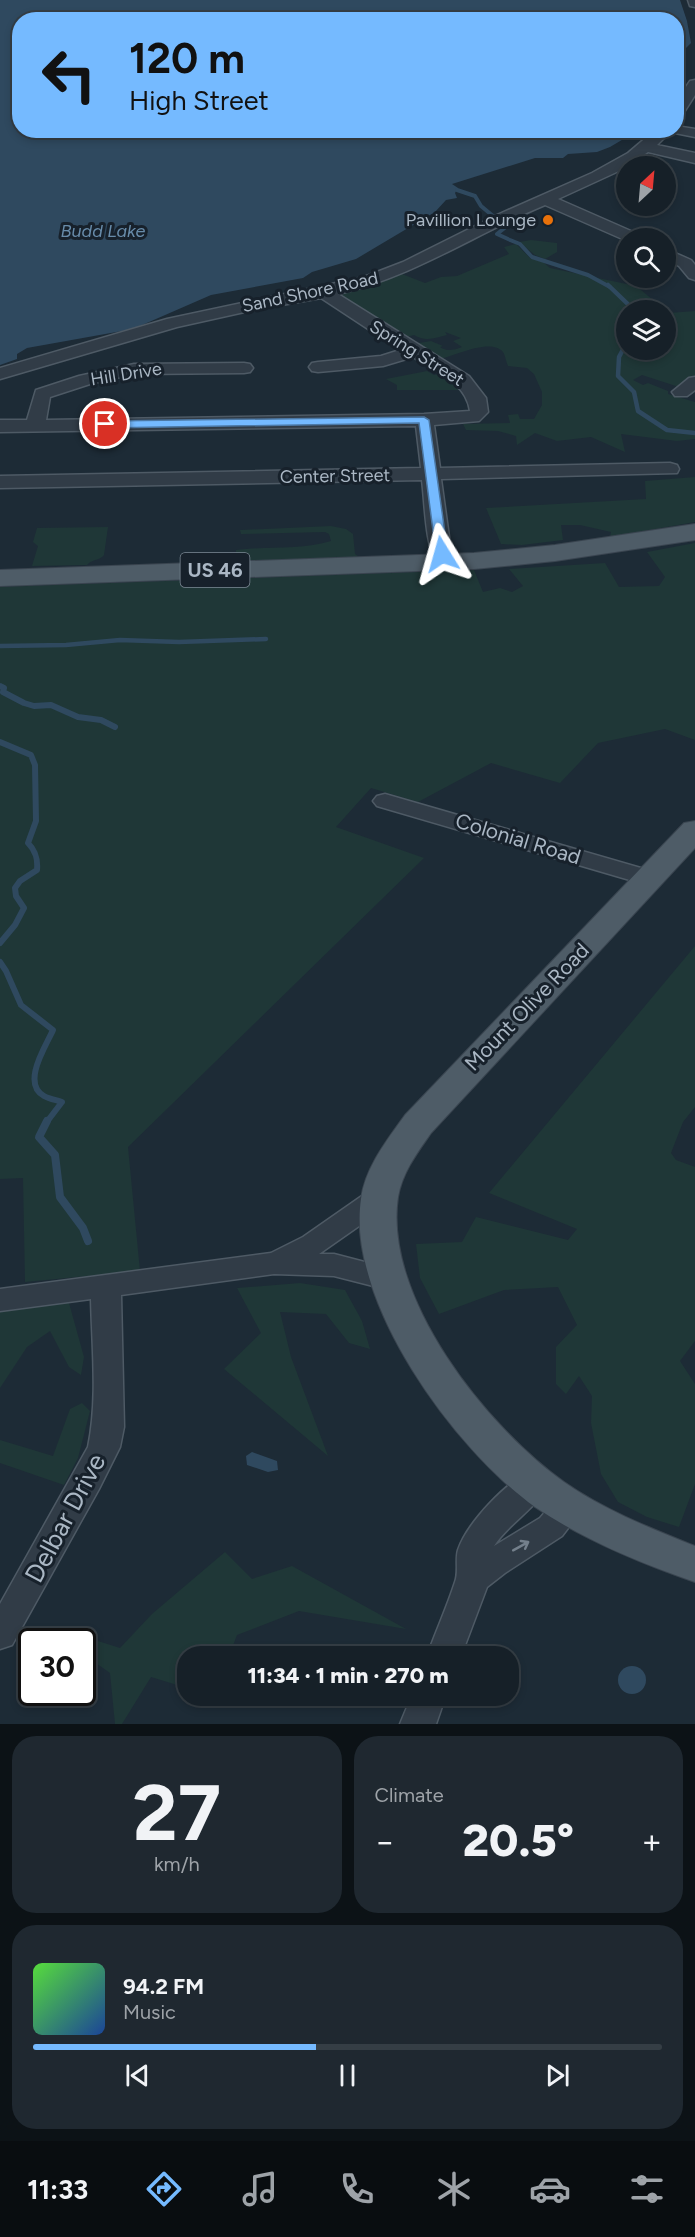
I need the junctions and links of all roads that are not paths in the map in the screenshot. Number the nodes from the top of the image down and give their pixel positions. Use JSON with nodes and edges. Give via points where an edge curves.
{"nodes":[{"id":1,"x":695,"y":84,"type":"edge"},
{"id":2,"x":684,"y":101,"type":"edge"},
{"id":3,"x":655,"y":138,"type":"edge"},
{"id":4,"x":646,"y":147,"type":"junction"},
{"id":5,"x":695,"y":158,"type":"edge"},
{"id":6,"x":545,"y":199,"type":"junction"},
{"id":7,"x":616,"y":230,"type":"edge"},
{"id":8,"x":680,"y":256,"type":"edge"},
{"id":9,"x":695,"y":275,"type":"edge"},
{"id":10,"x":323,"y":292,"type":"junction"},
{"id":11,"x":415,"y":351,"type":"junction"},
{"id":12,"x":318,"y":367,"type":"dead end"},
{"id":13,"x":244,"y":368,"type":"dead end"},
{"id":14,"x":0,"y":374,"type":"edge"},
{"id":15,"x":424,"y":420,"type":"junction"},
{"id":16,"x":0,"y":426,"type":"edge"},
{"id":17,"x":35,"y":426,"type":"junction"},
{"id":18,"x":670,"y":469,"type":"dead end"},
{"id":19,"x":431,"y":474,"type":"junction"},
{"id":20,"x":0,"y":482,"type":"edge"},
{"id":21,"x":694,"y":532,"type":"edge"},
{"id":22,"x":445,"y":562,"type":"junction"},
{"id":23,"x":0,"y":578,"type":"edge"},
{"id":24,"x":385,"y":801,"type":"dead end"},
{"id":25,"x":695,"y":830,"type":"edge"},
{"id":26,"x":649,"y":878,"type":"junction"},
{"id":27,"x":379,"y":1198,"type":"junction"},
{"id":28,"x":384,"y":1262,"type":"junction"},
{"id":29,"x":274,"y":1263,"type":"junction"},
{"id":30,"x":106,"y":1287,"type":"junction"},
{"id":31,"x":0,"y":1300,"type":"edge"},
{"id":32,"x":534,"y":1482,"type":"junction"},
{"id":33,"x":569,"y":1506,"type":"junction"},
{"id":34,"x":695,"y":1564,"type":"edge"},
{"id":35,"x":473,"y":1579,"type":"junction"},
{"id":36,"x":0,"y":1635,"type":"edge"},
{"id":37,"x":448,"y":1646,"type":"edge"},
{"id":38,"x":425,"y":1706,"type":"edge"},
{"id":39,"x":418,"y":1724,"type":"edge"}],
"edges":[{"from":1,"to":2,"type":"street"},
{"from":3,"to":4,"type":"street","name":"Sand Shore Road"},
{"from":4,"to":5,"type":"street"},
{"from":4,"to":6,"type":"street","name":"Sand Shore Road"},
{"from":6,"to":7,"type":"street"},
{"from":6,"to":10,"type":"street","name":"Sand Shore Road","via":[[406,268]]},
{"from":8,"to":9,"type":"street"},
{"from":10,"to":11,"type":"street","name":"Spring Street"},
{"from":10,"to":14,"type":"street","name":"Sand Shore Road","via":[[178,322]]},
{"from":11,"to":12,"type":"street","via":[[383,361]]},
{"from":11,"to":15,"type":"street","name":"Spring Street","via":[[463,380],[479,403],[478,413],[471,417]]},
{"from":13,"to":17,"type":"street","name":"Hill Drive","via":[[143,368],[85,380],[42,394]]},
{"from":15,"to":17,"type":"street"},
{"from":15,"to":19,"type":"street"},
{"from":16,"to":17,"type":"street"},
{"from":18,"to":19,"type":"street","name":"Center Street"},
{"from":19,"to":20,"type":"street","name":"Center Street"},
{"from":19,"to":22,"type":"street"},
{"from":21,"to":22,"type":"main road","number":"US 46","via":[[555,553]]},
{"from":22,"to":23,"type":"main road","number":"US 46"},
{"from":24,"to":26,"type":"street","name":"Colonial Road"},
{"from":25,"to":26,"type":"main road","name":"Mount Olive Road"},
{"from":26,"to":27,"type":"main road","name":"Mount Olive Road","via":[[426,1114],[395,1157]]},
{"from":27,"to":28,"type":"main road","name":"Mount Olive Road","via":[[377,1226]]},
{"from":27,"to":29,"type":"street","via":[[314,1244]]},
{"from":28,"to":29,"type":"street","via":[[362,1270]]},
{"from":28,"to":32,"type":"main road","name":"Mount Olive Road","via":[[417,1342],[446,1390],[490,1443]]},
{"from":29,"to":30,"type":"street"},
{"from":30,"to":31,"type":"street"},
{"from":30,"to":36,"type":"street","name":"Delbar Drive","via":[[108,1427],[104,1447]]},
{"from":32,"to":33,"type":"main road","name":"Mount Olive Road"},
{"from":32,"to":35,"type":"street","via":[[481,1538],[474,1551]]},
{"from":33,"to":34,"type":"main road","name":"Mount Olive Road"},
{"from":35,"to":33,"type":"street","one_way":true,"via":[[551,1527]]},
{"from":35,"to":37,"type":"street"},
{"from":38,"to":39,"type":"street"}]}
